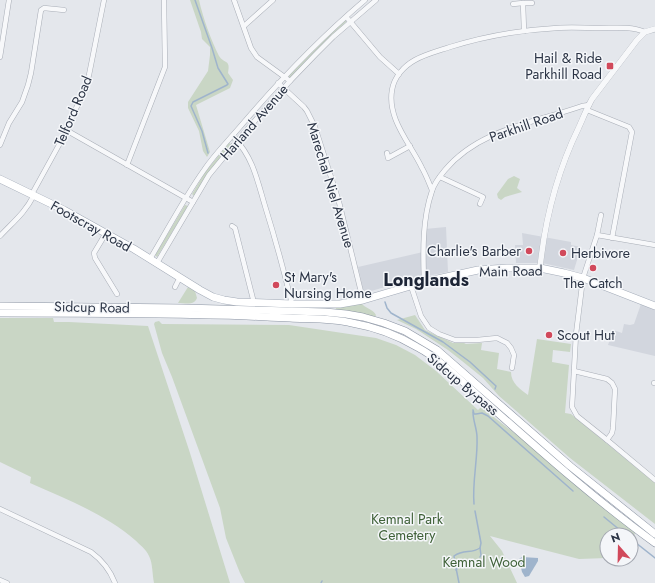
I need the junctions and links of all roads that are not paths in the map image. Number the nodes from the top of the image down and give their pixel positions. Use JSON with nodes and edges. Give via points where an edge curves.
{"nodes":[{"id":1,"x":9,"y":0,"type":"edge"},
{"id":2,"x":104,"y":0,"type":"edge"},
{"id":3,"x":164,"y":0,"type":"edge"},
{"id":4,"x":234,"y":0,"type":"edge"},
{"id":5,"x":273,"y":0,"type":"edge"},
{"id":6,"x":365,"y":0,"type":"edge"},
{"id":7,"x":376,"y":0,"type":"edge"},
{"id":8,"x":523,"y":3,"type":"junction"},
{"id":9,"x":532,"y":3,"type":"dead end"},
{"id":10,"x":513,"y":4,"type":"dead end"},
{"id":11,"x":64,"y":10,"type":"dead end"},
{"id":12,"x":346,"y":17,"type":"junction"},
{"id":13,"x":350,"y":22,"type":"junction"},
{"id":14,"x":244,"y":26,"type":"junction"},
{"id":15,"x":655,"y":29,"type":"edge"},
{"id":16,"x":524,"y":31,"type":"junction"},
{"id":17,"x":645,"y":32,"type":"junction"},
{"id":18,"x":0,"y":57,"type":"edge"},
{"id":19,"x":398,"y":74,"type":"junction"},
{"id":20,"x":285,"y":76,"type":"junction"},
{"id":21,"x":290,"y":81,"type":"junction"},
{"id":22,"x":278,"y":83,"type":"junction"},
{"id":23,"x":284,"y":88,"type":"junction"},
{"id":24,"x":588,"y":107,"type":"junction"},
{"id":25,"x":66,"y":130,"type":"junction"},
{"id":26,"x":232,"y":136,"type":"junction"},
{"id":27,"x":237,"y":140,"type":"junction"},
{"id":28,"x":0,"y":144,"type":"edge"},
{"id":29,"x":410,"y":146,"type":"junction"},
{"id":30,"x":388,"y":158,"type":"dead end"},
{"id":31,"x":127,"y":165,"type":"junction"},
{"id":32,"x":440,"y":177,"type":"junction"},
{"id":33,"x":0,"y":179,"type":"edge"},
{"id":34,"x":432,"y":190,"type":"junction"},
{"id":35,"x":33,"y":195,"type":"junction"},
{"id":36,"x":186,"y":198,"type":"junction"},
{"id":37,"x":193,"y":202,"type":"junction"},
{"id":38,"x":480,"y":204,"type":"dead end"},
{"id":39,"x":601,"y":215,"type":"dead end"},
{"id":40,"x":232,"y":226,"type":"dead end"},
{"id":41,"x":106,"y":232,"type":"junction"},
{"id":42,"x":597,"y":235,"type":"junction"},
{"id":43,"x":0,"y":236,"type":"edge"},
{"id":44,"x":612,"y":238,"type":"junction"},
{"id":45,"x":655,"y":245,"type":"edge"},
{"id":46,"x":150,"y":259,"type":"junction"},
{"id":47,"x":157,"y":263,"type":"junction"},
{"id":48,"x":540,"y":268,"type":"junction"},
{"id":49,"x":180,"y":277,"type":"junction"},
{"id":50,"x":583,"y":278,"type":"junction"},
{"id":51,"x":424,"y":282,"type":"junction"},
{"id":52,"x":411,"y":286,"type":"junction"},
{"id":53,"x":175,"y":287,"type":"dead end"},
{"id":54,"x":200,"y":290,"type":"joint"},
{"id":55,"x":117,"y":294,"type":"dead end"},
{"id":56,"x":363,"y":300,"type":"junction"},
{"id":57,"x":254,"y":303,"type":"junction"},
{"id":58,"x":292,"y":304,"type":"junction"},
{"id":59,"x":0,"y":306,"type":"edge"},
{"id":60,"x":655,"y":306,"type":"edge"},
{"id":61,"x":184,"y":308,"type":"joint"},
{"id":62,"x":0,"y":313,"type":"edge"},
{"id":63,"x":136,"y":314,"type":"joint"},
{"id":64,"x":512,"y":368,"type":"dead end"},
{"id":65,"x":574,"y":371,"type":"junction"},
{"id":66,"x":607,"y":440,"type":"junction"},
{"id":67,"x":655,"y":480,"type":"edge"},
{"id":68,"x":0,"y":509,"type":"edge"},
{"id":69,"x":655,"y":534,"type":"edge"},
{"id":70,"x":655,"y":543,"type":"edge"},
{"id":71,"x":0,"y":580,"type":"edge"},
{"id":72,"x":7,"y":583,"type":"edge"},
{"id":73,"x":115,"y":583,"type":"edge"}],
"edges":[{"from":1,"to":18,"type":"street"},
{"from":2,"to":25,"type":"street","name":"Telford Road","via":[[89,76]]},
{"from":3,"to":31,"type":"street","via":[[165,67]]},
{"from":4,"to":14,"type":"street"},
{"from":5,"to":14,"type":"street"},
{"from":6,"to":12,"type":"street","name":"Harland Avenue"},
{"from":7,"to":13,"type":"street","name":"Harland Avenue"},
{"from":8,"to":9,"type":"street"},
{"from":8,"to":10,"type":"street"},
{"from":8,"to":16,"type":"street"},
{"from":11,"to":28,"type":"street","via":[[41,10],[28,85]]},
{"from":12,"to":13,"type":"street"},
{"from":12,"to":20,"type":"street","name":"Harland Avenue"},
{"from":13,"to":19,"type":"street"},
{"from":13,"to":21,"type":"street","name":"Harland Avenue"},
{"from":14,"to":20,"type":"street","via":[[251,48],[257,57]]},
{"from":15,"to":17,"type":"street"},
{"from":16,"to":17,"type":"street","via":[[557,28],[629,28]]},
{"from":16,"to":19,"type":"street","via":[[486,37],[432,52],[414,61]]},
{"from":17,"to":24,"type":"street"},
{"from":19,"to":29,"type":"street","via":[[392,89],[392,105],[396,122]]},
{"from":20,"to":21,"type":"street"},
{"from":20,"to":22,"type":"street","name":"Harland Avenue"},
{"from":21,"to":23,"type":"street","name":"Harland Avenue"},
{"from":22,"to":23,"type":"street","name":"Marechal Niel Avenue"},
{"from":22,"to":26,"type":"street","name":"Harland Avenue"},
{"from":23,"to":27,"type":"street","name":"Harland Avenue"},
{"from":23,"to":56,"type":"street","name":"Marechal Niel Avenue","via":[[307,111],[315,127],[338,202]]},
{"from":24,"to":32,"type":"street","name":"Parkhill Road","via":[[582,106],[494,134],[466,151]]},
{"from":24,"to":44,"type":"street","via":[[629,127],[632,132]]},
{"from":24,"to":48,"type":"street","via":[[562,165],[551,200]]},
{"from":25,"to":31,"type":"street"},
{"from":25,"to":35,"type":"street","name":"Telford Road"},
{"from":26,"to":27,"type":"street"},
{"from":26,"to":36,"type":"street","name":"Harland Avenue","via":[[204,170]]},
{"from":27,"to":37,"type":"street","name":"Harland Avenue","via":[[209,175]]},
{"from":27,"to":58,"type":"street","via":[[255,171]]},
{"from":29,"to":30,"type":"street"},
{"from":29,"to":34,"type":"street"},
{"from":31,"to":36,"type":"street"},
{"from":32,"to":34,"type":"street","name":"Parkhill Road"},
{"from":32,"to":38,"type":"street","via":[[483,197]]},
{"from":33,"to":35,"type":"main road","name":"Footscray Road"},
{"from":34,"to":51,"type":"street","name":"Parkhill Road","via":[[425,229]]},
{"from":35,"to":41,"type":"main road","name":"Footscray Road"},
{"from":35,"to":43,"type":"street","name":"Telford Road","via":[[25,211]]},
{"from":36,"to":37,"type":"street"},
{"from":36,"to":46,"type":"street","name":"Harland Avenue"},
{"from":37,"to":47,"type":"street","name":"Harland Avenue"},
{"from":39,"to":42,"type":"street"},
{"from":40,"to":57,"type":"street","via":[[235,228]]},
{"from":41,"to":46,"type":"main road","name":"Footscray Road"},
{"from":41,"to":55,"type":"street","via":[[94,257]]},
{"from":42,"to":44,"type":"street"},
{"from":42,"to":50,"type":"street"},
{"from":44,"to":45,"type":"street"},
{"from":46,"to":47,"type":"main road","name":"Footscray Road"},
{"from":47,"to":49,"type":"main road","name":"Footscray Road"},
{"from":48,"to":50,"type":"main road","name":"Main Road"},
{"from":48,"to":51,"type":"main road","name":"Main Road","via":[[478,270]]},
{"from":49,"to":53,"type":"street"},
{"from":49,"to":54,"type":"main road","name":"Footscray Road"},
{"from":50,"to":60,"type":"main road","name":"Main Road"},
{"from":50,"to":65,"type":"street"},
{"from":51,"to":52,"type":"main road","name":"Main Road"},
{"from":52,"to":56,"type":"main road","name":"Main Road"},
{"from":52,"to":64,"type":"street","via":[[428,328],[455,340],[497,338],[511,348],[514,355]]},
{"from":54,"to":57,"type":"main road","name":"Main Road","via":[[224,300]]},
{"from":56,"to":58,"type":"main road","name":"Main Road","via":[[340,304]]},
{"from":57,"to":58,"type":"main road","name":"Main Road"},
{"from":59,"to":61,"type":"main road","name":"Sidcup Road"},
{"from":61,"to":69,"type":"main road","name":"Sidcup By-pass","via":[[346,314],[405,331],[437,350],[570,466]]},
{"from":62,"to":63,"type":"main road","name":"Sidcup Road"},
{"from":63,"to":70,"type":"main road","name":"Sidcup By-pass","via":[[330,320],[376,328],[398,337],[443,364],[570,476]]},
{"from":65,"to":66,"type":"street","via":[[574,412]]},
{"from":65,"to":66,"type":"street","via":[[607,379],[615,389],[613,428]]},
{"from":66,"to":67,"type":"street"},
{"from":68,"to":73,"type":"street","via":[[91,552],[107,568]]},
{"from":71,"to":72,"type":"street"}]}
